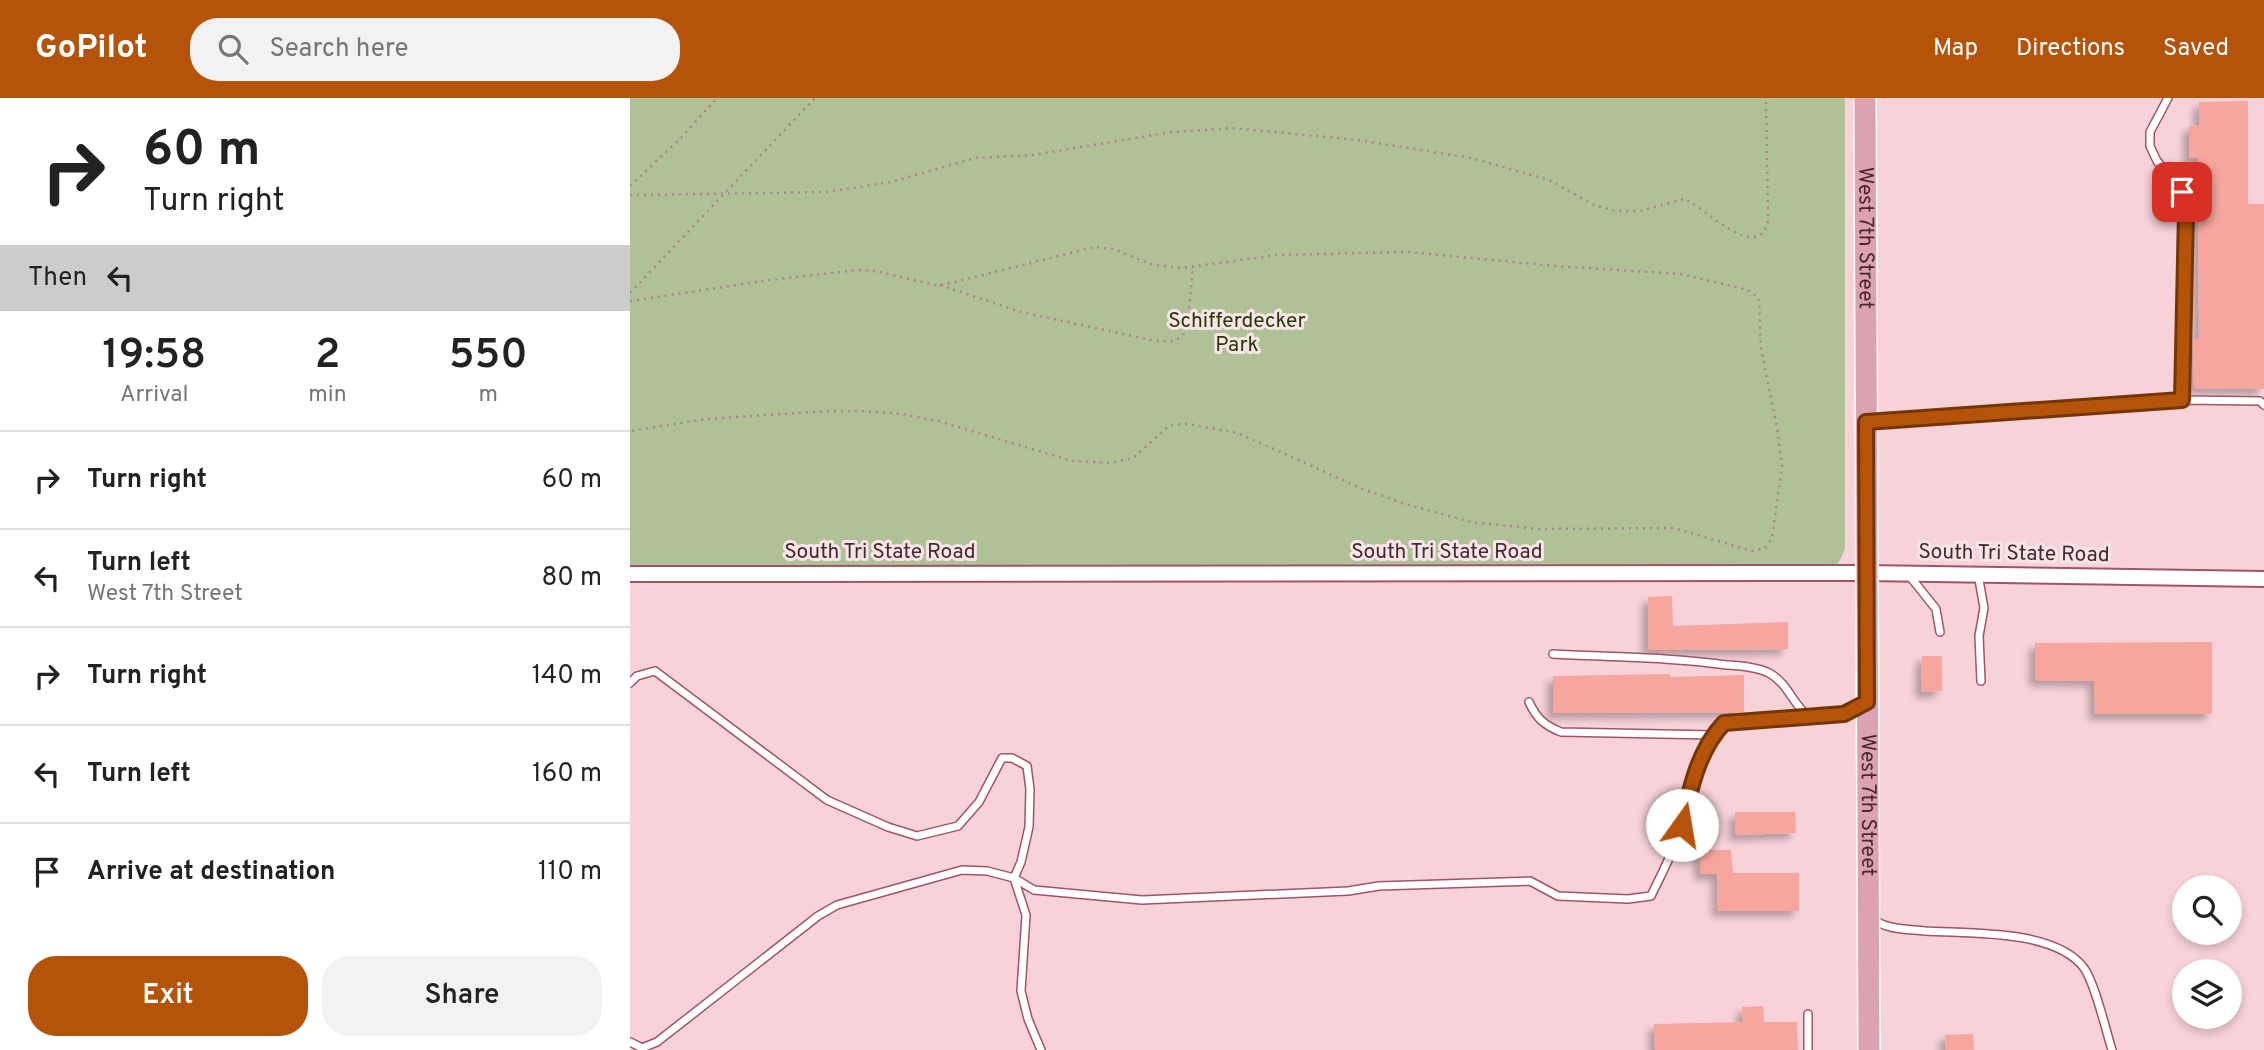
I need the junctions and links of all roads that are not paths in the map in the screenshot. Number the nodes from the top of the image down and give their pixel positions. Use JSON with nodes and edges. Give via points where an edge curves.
{"nodes":[{"id":1,"x":1865,"y":98,"type":"edge"},
{"id":2,"x":2168,"y":98,"type":"edge"},
{"id":3,"x":2182,"y":400,"type":"junction"},
{"id":4,"x":2264,"y":405,"type":"edge"},
{"id":5,"x":1866,"y":422,"type":"junction"},
{"id":6,"x":630,"y":573,"type":"edge"},
{"id":7,"x":1866,"y":573,"type":"junction"},
{"id":8,"x":1908,"y":573,"type":"junction"},
{"id":9,"x":1978,"y":573,"type":"junction"},
{"id":10,"x":2264,"y":579,"type":"edge"},
{"id":11,"x":1940,"y":632,"type":"dead end"},
{"id":12,"x":1553,"y":654,"type":"dead end"},
{"id":13,"x":1981,"y":681,"type":"dead end"},
{"id":14,"x":630,"y":683,"type":"edge"},
{"id":15,"x":1529,"y":702,"type":"dead end"},
{"id":16,"x":1867,"y":702,"type":"junction"},
{"id":17,"x":1809,"y":717,"type":"junction"},
{"id":18,"x":1713,"y":735,"type":"junction"},
{"id":19,"x":1014,"y":878,"type":"junction"},
{"id":20,"x":1868,"y":913,"type":"junction"},
{"id":21,"x":1808,"y":1014,"type":"dead end"},
{"id":22,"x":630,"y":1042,"type":"edge"},
{"id":23,"x":1041,"y":1050,"type":"edge"},
{"id":24,"x":1808,"y":1050,"type":"edge"},
{"id":25,"x":1869,"y":1050,"type":"edge"},
{"id":26,"x":2112,"y":1050,"type":"edge"}],
"edges":[{"from":1,"to":5,"type":"main road","name":"West 7th Street"},
{"from":2,"to":3,"type":"lane","via":[[2150,132],[2150,146],[2182,192],[2186,213]]},
{"from":3,"to":4,"type":"lane","via":[[2260,401]]},
{"from":3,"to":5,"type":"lane"},
{"from":5,"to":7,"type":"main road","name":"West 7th Street"},
{"from":6,"to":7,"type":"street","name":"South Tri State Road"},
{"from":7,"to":8,"type":"street","name":"South Tri State Road"},
{"from":7,"to":16,"type":"main road","name":"West 7th Street"},
{"from":8,"to":9,"type":"street","name":"South Tri State Road"},
{"from":8,"to":11,"type":"lane","via":[[1936,608]]},
{"from":9,"to":10,"type":"street","name":"South Tri State Road"},
{"from":9,"to":13,"type":"lane","via":[[1984,608],[1979,636]]},
{"from":12,"to":17,"type":"lane","via":[[1750,668],[1782,682]]},
{"from":14,"to":19,"type":"lane","via":[[655,671],[827,800],[917,836],[958,826],[979,802],[1002,758],[1012,758],[1027,766],[1030,789],[1029,827]]},
{"from":15,"to":18,"type":"lane","via":[[1545,726],[1561,732]]},
{"from":16,"to":17,"type":"lane","via":[[1844,714]]},
{"from":16,"to":20,"type":"main road","name":"West 7th Street"},
{"from":17,"to":18,"type":"lane","via":[[1724,723]]},
{"from":18,"to":19,"type":"lane","via":[[1691,786],[1673,849],[1651,896],[1558,896],[1530,881],[1143,900],[1034,890]]},
{"from":19,"to":22,"type":"lane","via":[[986,870],[962,870],[837,905],[657,1042],[642,1048]]},
{"from":19,"to":23,"type":"lane","via":[[1026,915],[1021,991]]},
{"from":20,"to":25,"type":"main road","name":"West 7th Street"},
{"from":20,"to":26,"type":"lane","via":[[1893,927],[2020,938],[2064,950],[2085,968]]},
{"from":21,"to":24,"type":"lane"}]}
